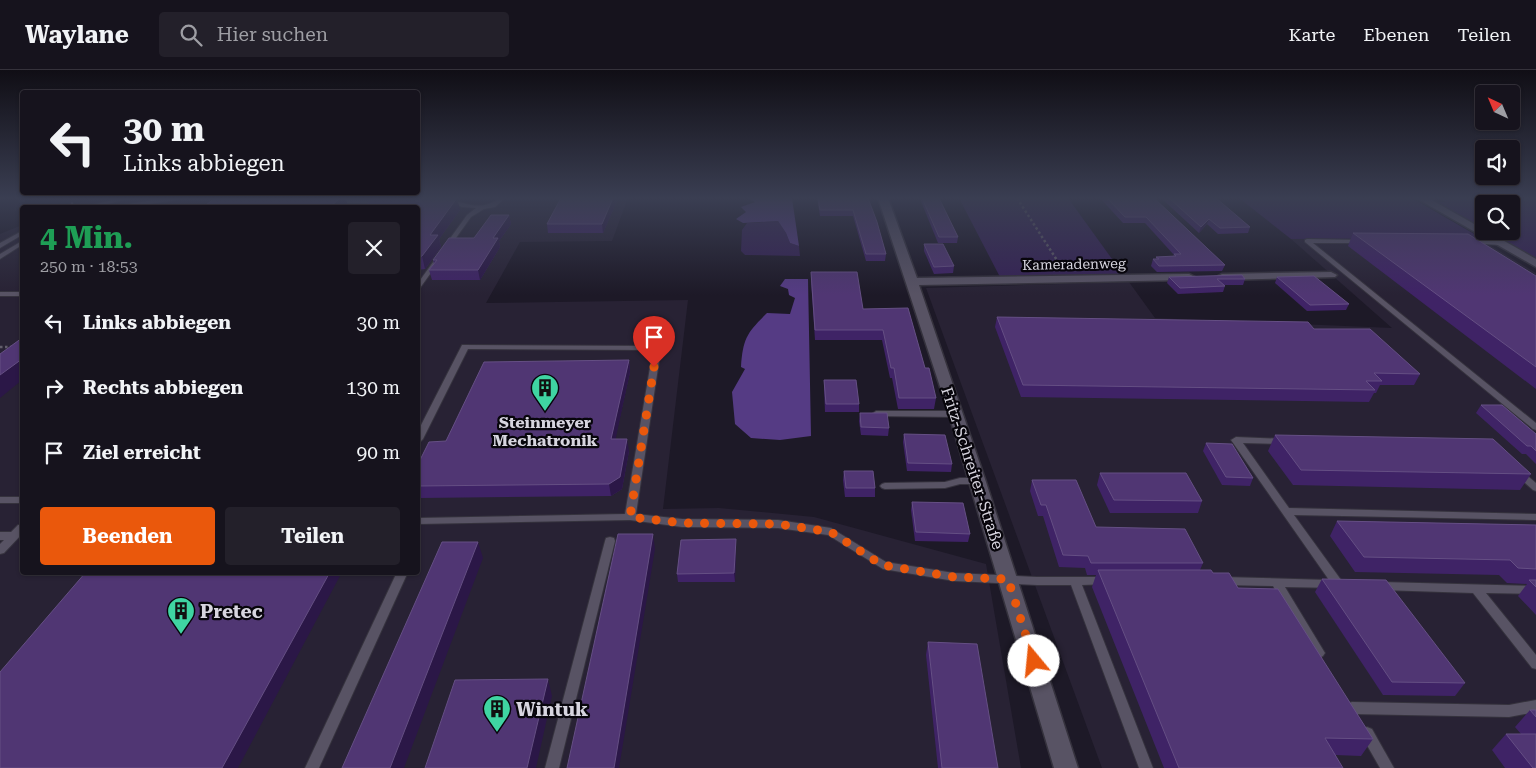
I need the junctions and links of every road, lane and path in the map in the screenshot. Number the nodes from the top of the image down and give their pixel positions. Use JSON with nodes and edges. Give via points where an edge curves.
{"nodes":[{"id":1,"x":458,"y":231,"type":"edge"},
{"id":2,"x":895,"y":231,"type":"edge"},
{"id":3,"x":1038,"y":231,"type":"edge"},
{"id":4,"x":1479,"y":231,"type":"edge"},
{"id":5,"x":20,"y":234,"type":"edge"},
{"id":6,"x":1374,"y":241,"type":"edge"},
{"id":7,"x":1460,"y":242,"type":"edge"},
{"id":8,"x":1470,"y":242,"type":"junction"},
{"id":9,"x":1501,"y":243,"type":"junction"},
{"id":10,"x":20,"y":244,"type":"edge"},
{"id":11,"x":0,"y":246,"type":"edge"},
{"id":12,"x":1486,"y":252,"type":"edge"},
{"id":13,"x":0,"y":257,"type":"edge"},
{"id":14,"x":1222,"y":263,"type":"edge"},
{"id":15,"x":1536,"y":264,"type":"edge"},
{"id":16,"x":1330,"y":275,"type":"dead end"},
{"id":17,"x":1236,"y":276,"type":"junction"},
{"id":18,"x":1069,"y":279,"type":"junction"},
{"id":19,"x":913,"y":282,"type":"junction"},
{"id":20,"x":420,"y":283,"type":"edge"},
{"id":21,"x":0,"y":294,"type":"edge"},
{"id":22,"x":20,"y":294,"type":"edge"},
{"id":23,"x":0,"y":347,"type":"edge"},
{"id":24,"x":15,"y":347,"type":"edge"},
{"id":25,"x":873,"y":414,"type":"edge"},
{"id":26,"x":956,"y":414,"type":"junction"},
{"id":27,"x":1536,"y":427,"type":"edge"},
{"id":28,"x":420,"y":435,"type":"edge"},
{"id":29,"x":1294,"y":441,"type":"edge"},
{"id":30,"x":1508,"y":464,"type":"edge"},
{"id":31,"x":978,"y":481,"type":"junction"},
{"id":32,"x":886,"y":486,"type":"dead end"},
{"id":33,"x":1536,"y":488,"type":"edge"},
{"id":34,"x":0,"y":500,"type":"edge"},
{"id":35,"x":20,"y":500,"type":"edge"},
{"id":36,"x":1286,"y":511,"type":"junction"},
{"id":37,"x":630,"y":517,"type":"junction"},
{"id":38,"x":1536,"y":517,"type":"edge"},
{"id":39,"x":420,"y":521,"type":"edge"},
{"id":40,"x":20,"y":530,"type":"edge"},
{"id":41,"x":0,"y":536,"type":"edge"},
{"id":42,"x":14,"y":536,"type":"junction"},
{"id":43,"x":610,"y":541,"type":"dead end"},
{"id":44,"x":0,"y":550,"type":"edge"},
{"id":45,"x":402,"y":575,"type":"edge"},
{"id":46,"x":1008,"y":579,"type":"junction"},
{"id":47,"x":1212,"y":580,"type":"edge"},
{"id":48,"x":1075,"y":581,"type":"junction"},
{"id":49,"x":1114,"y":581,"type":"edge"},
{"id":50,"x":1277,"y":583,"type":"junction"},
{"id":51,"x":1366,"y":585,"type":"edge"},
{"id":52,"x":1476,"y":588,"type":"junction"},
{"id":53,"x":1536,"y":590,"type":"edge"},
{"id":54,"x":1536,"y":664,"type":"edge"},
{"id":55,"x":1327,"y":666,"type":"edge"},
{"id":56,"x":1536,"y":706,"type":"edge"},
{"id":57,"x":312,"y":768,"type":"edge"},
{"id":58,"x":552,"y":768,"type":"edge"},
{"id":59,"x":1066,"y":768,"type":"edge"},
{"id":60,"x":1146,"y":768,"type":"edge"},
{"id":61,"x":1387,"y":768,"type":"edge"}],
"edges":[{"from":1,"to":20,"type":"lane"},
{"from":2,"to":19,"type":"street","name":"Fritz-Schreiter-Straße"},
{"from":3,"to":18,"type":"path"},
{"from":4,"to":9,"type":"street"},
{"from":5,"to":11,"type":"lane"},
{"from":6,"to":27,"type":"lane","via":[[1307,240]]},
{"from":7,"to":8,"type":"lane"},
{"from":8,"to":9,"type":"lane"},
{"from":8,"to":12,"type":"lane"},
{"from":9,"to":15,"type":"street"},
{"from":10,"to":13,"type":"lane"},
{"from":14,"to":17,"type":"street"},
{"from":16,"to":17,"type":"street","name":"Kameradenweg"},
{"from":17,"to":18,"type":"street","name":"Kameradenweg"},
{"from":18,"to":19,"type":"street","name":"Kameradenweg"},
{"from":19,"to":26,"type":"street","name":"Fritz-Schreiter-Straße"},
{"from":21,"to":22,"type":"lane"},
{"from":23,"to":24,"type":"path"},
{"from":25,"to":26,"type":"lane"},
{"from":26,"to":31,"type":"street","name":"Fritz-Schreiter-Straße"},
{"from":28,"to":37,"type":"lane","via":[[465,347],[657,348]]},
{"from":29,"to":36,"type":"lane","via":[[1236,440]]},
{"from":30,"to":33,"type":"lane"},
{"from":31,"to":32,"type":"lane","via":[[960,481],[945,486]]},
{"from":31,"to":46,"type":"street","name":"Fritz-Schreiter-Straße"},
{"from":34,"to":35,"type":"lane"},
{"from":36,"to":38,"type":"lane"},
{"from":36,"to":50,"type":"lane","via":[[1343,585]]},
{"from":37,"to":39,"type":"lane"},
{"from":37,"to":46,"type":"lane","via":[[682,523],[778,524],[831,532],[882,565],[954,577]]},
{"from":40,"to":42,"type":"lane"},
{"from":41,"to":42,"type":"lane"},
{"from":42,"to":44,"type":"lane"},
{"from":43,"to":58,"type":"lane"},
{"from":45,"to":57,"type":"lane"},
{"from":46,"to":48,"type":"lane"},
{"from":46,"to":59,"type":"street","name":"Fritz-Schreiter-Straße"},
{"from":47,"to":50,"type":"lane"},
{"from":48,"to":49,"type":"lane"},
{"from":48,"to":60,"type":"lane"},
{"from":50,"to":55,"type":"lane"},
{"from":51,"to":52,"type":"lane"},
{"from":52,"to":53,"type":"lane"},
{"from":52,"to":54,"type":"lane"},
{"from":56,"to":61,"type":"lane","via":[[1509,712],[1349,704]]}]}
